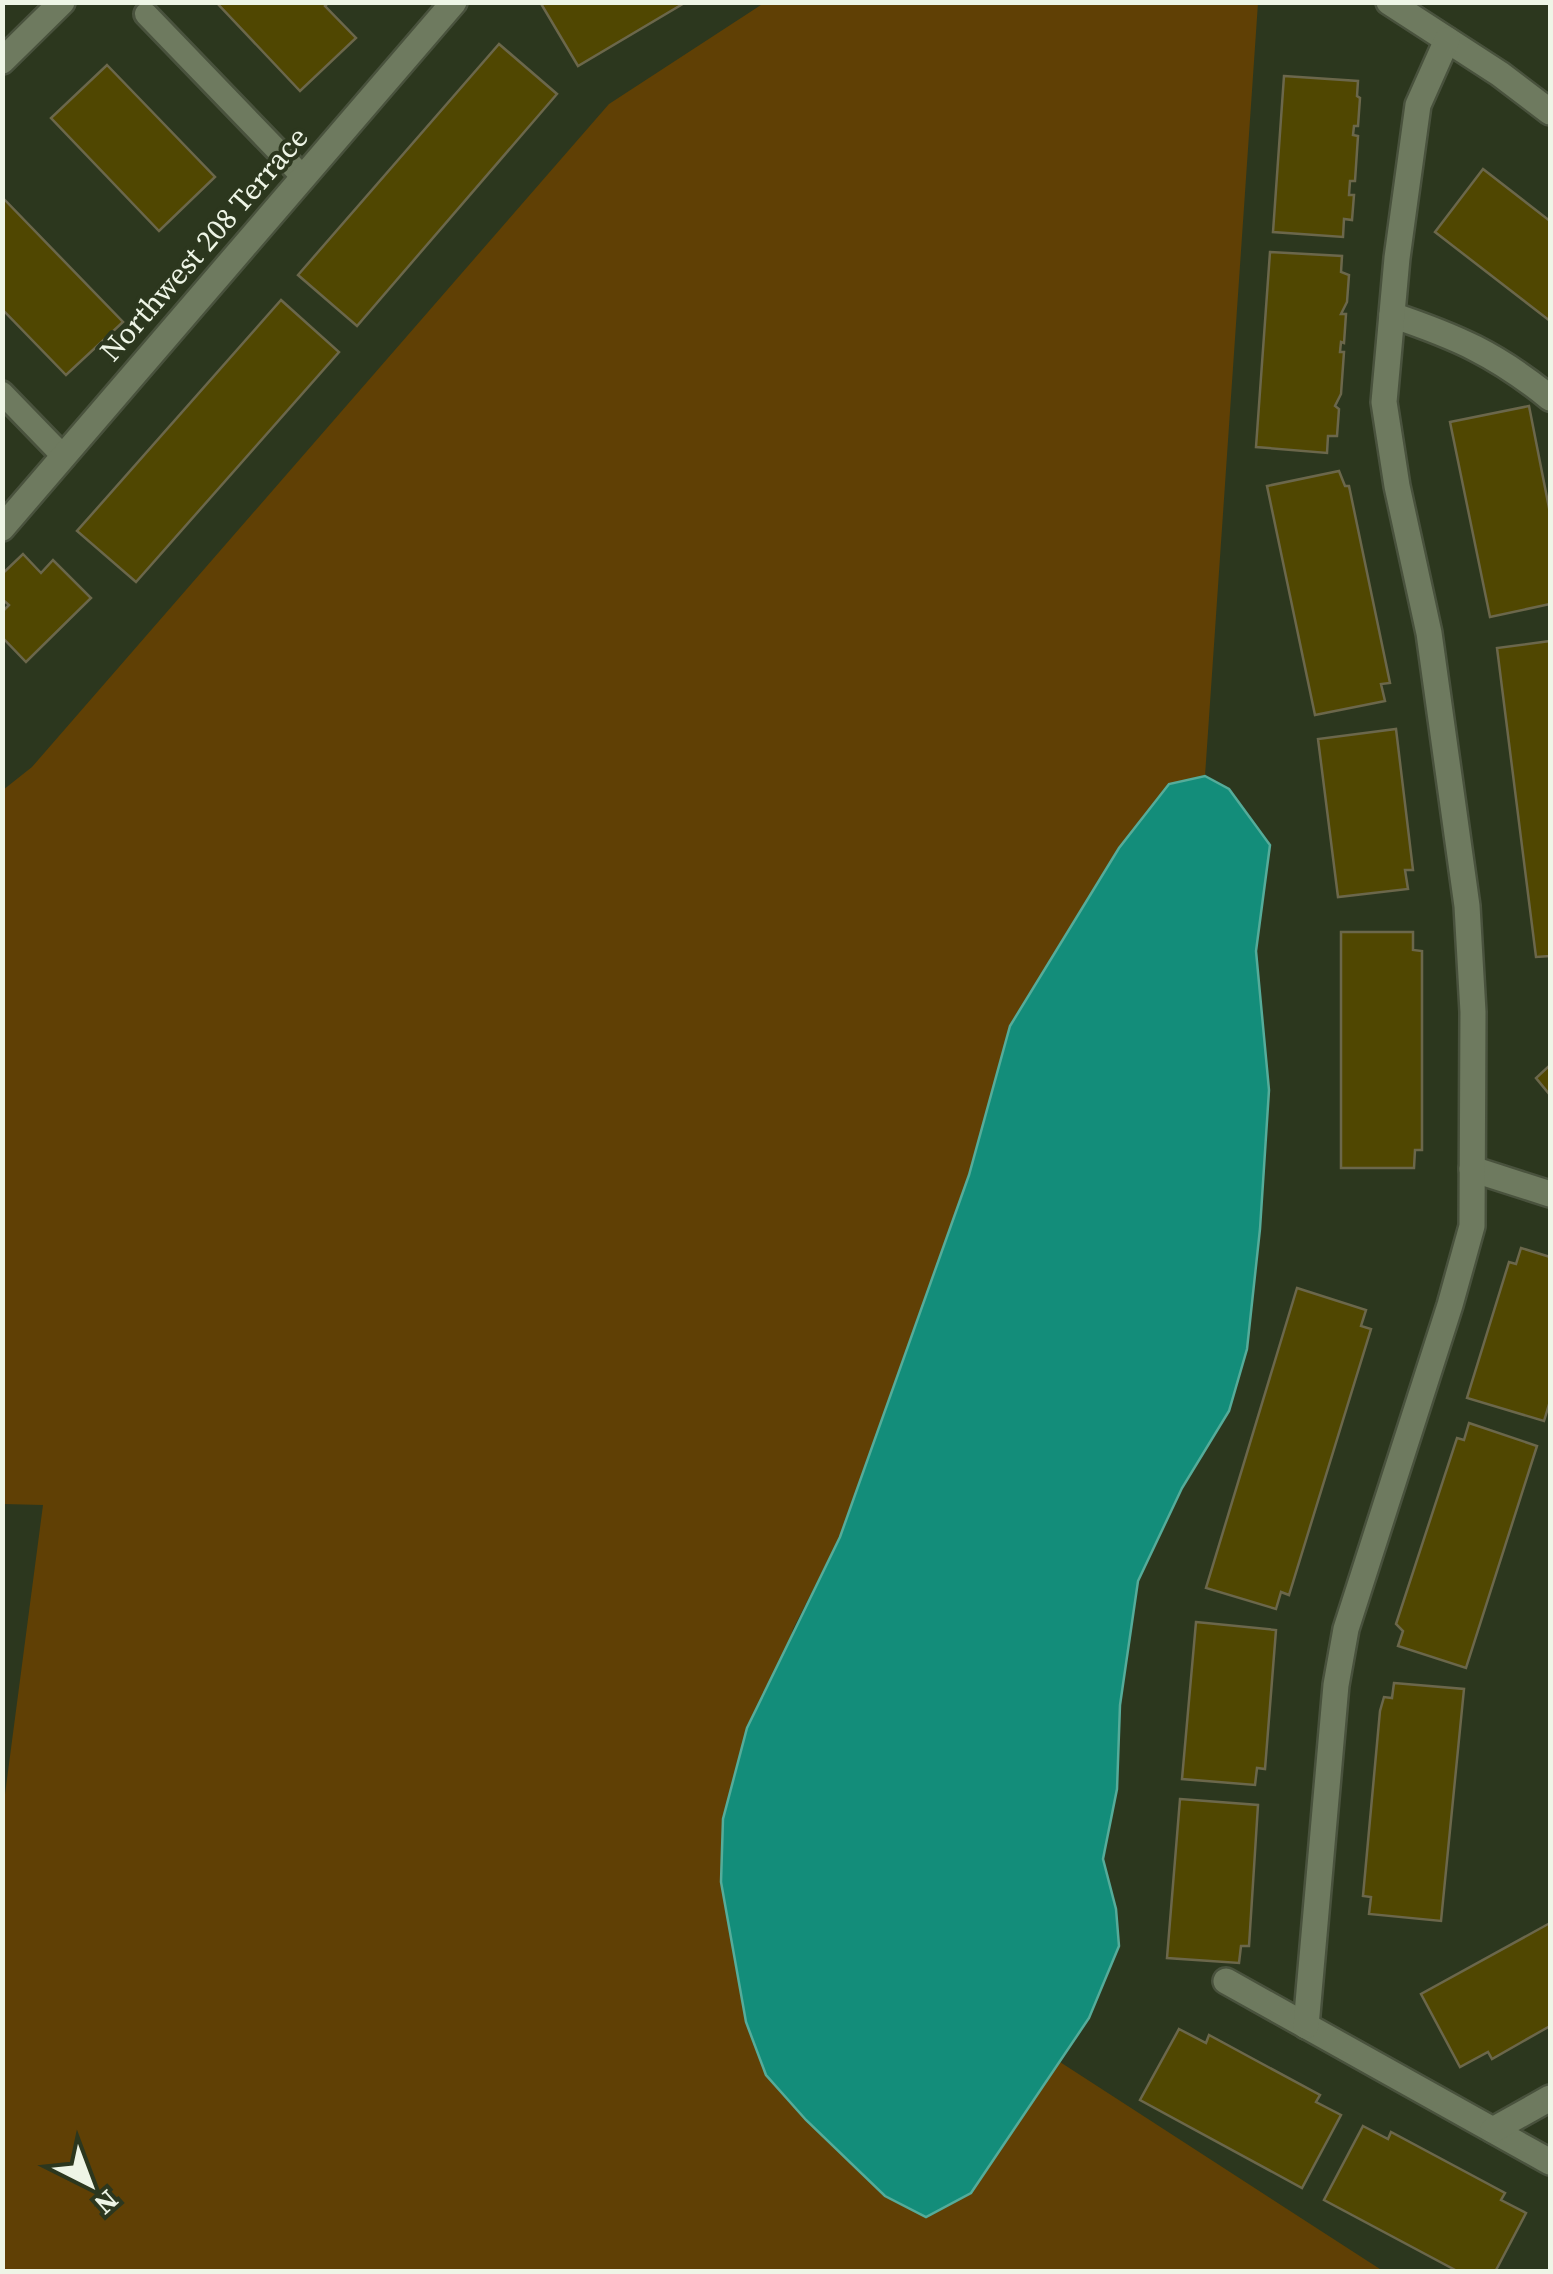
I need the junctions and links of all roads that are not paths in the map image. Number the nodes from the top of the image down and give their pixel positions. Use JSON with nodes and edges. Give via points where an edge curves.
{"nodes":[{"id":1,"x":62,"y":2,"type":"edge"},
{"id":2,"x":454,"y":2,"type":"edge"},
{"id":3,"x":1389,"y":2,"type":"edge"},
{"id":4,"x":146,"y":14,"type":"dead end"},
{"id":5,"x":1447,"y":40,"type":"junction"},
{"id":6,"x":2,"y":61,"type":"edge"},
{"id":7,"x":1550,"y":112,"type":"edge"},
{"id":8,"x":303,"y":177,"type":"junction"},
{"id":9,"x":1392,"y":315,"type":"junction"},
{"id":10,"x":2,"y":393,"type":"edge"},
{"id":11,"x":1550,"y":398,"type":"edge"},
{"id":12,"x":64,"y":457,"type":"junction"},
{"id":13,"x":2,"y":528,"type":"edge"},
{"id":14,"x":1472,"y":1169,"type":"junction"},
{"id":15,"x":1550,"y":1194,"type":"edge"},
{"id":16,"x":1226,"y":1981,"type":"dead end"},
{"id":17,"x":1306,"y":2026,"type":"junction"},
{"id":18,"x":1550,"y":2098,"type":"edge"},
{"id":19,"x":1493,"y":2130,"type":"junction"},
{"id":20,"x":1550,"y":2162,"type":"edge"}],
"edges":[{"from":1,"to":6,"type":"street"},
{"from":2,"to":8,"type":"street","name":"Northwest 208 Terrace"},
{"from":3,"to":5,"type":"street"},
{"from":4,"to":8,"type":"lane"},
{"from":5,"to":7,"type":"street"},
{"from":5,"to":9,"type":"street","via":[[1418,105]]},
{"from":8,"to":12,"type":"street","name":"Northwest 208 Terrace"},
{"from":9,"to":11,"type":"street","via":[[1462,339]]},
{"from":9,"to":14,"type":"street","via":[[1384,402],[1429,633],[1467,906]]},
{"from":10,"to":12,"type":"lane"},
{"from":12,"to":13,"type":"street","name":"Northwest 208 Terrace"},
{"from":14,"to":15,"type":"street"},
{"from":14,"to":17,"type":"street","via":[[1472,1226],[1346,1629]]},
{"from":16,"to":17,"type":"street"},
{"from":17,"to":19,"type":"street"},
{"from":18,"to":19,"type":"street"},
{"from":19,"to":20,"type":"street"}]}
